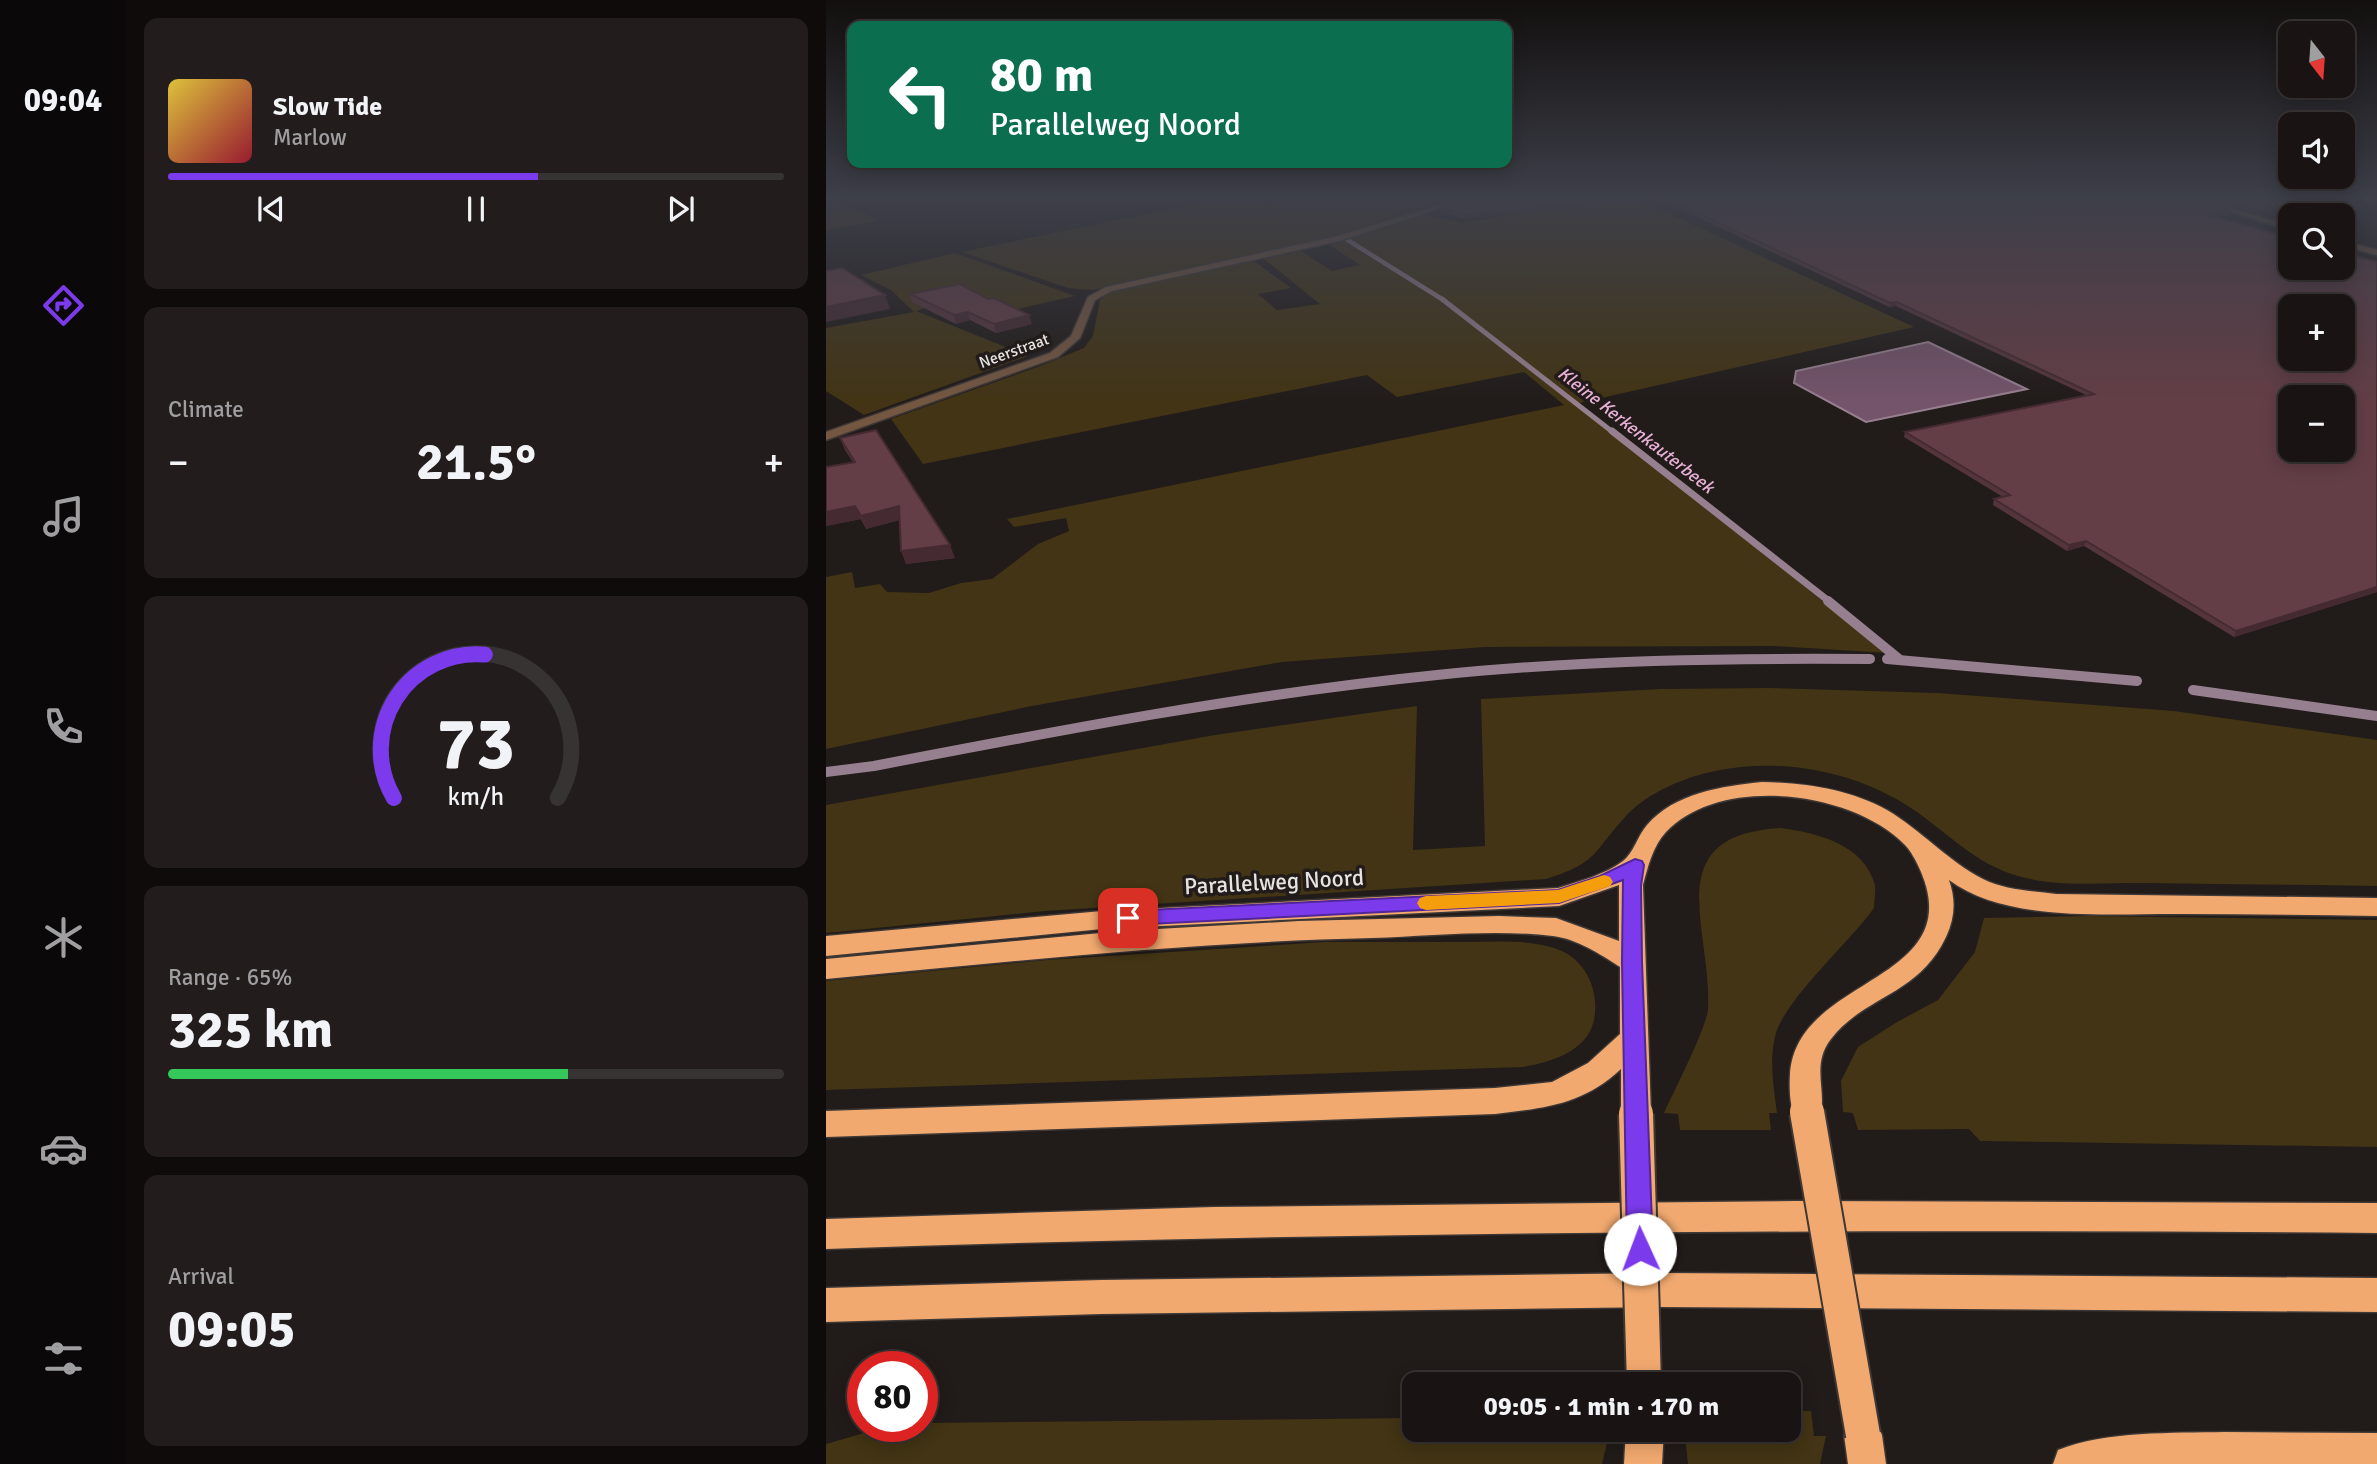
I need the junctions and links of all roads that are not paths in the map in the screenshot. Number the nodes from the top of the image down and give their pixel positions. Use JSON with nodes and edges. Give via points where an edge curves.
{"nodes":[{"id":1,"x":1208,"y":266,"type":"edge"},
{"id":2,"x":826,"y":436,"type":"edge"},
{"id":3,"x":1914,"y":842,"type":"junction"},
{"id":4,"x":1635,"y":865,"type":"junction"},
{"id":5,"x":2377,"y":906,"type":"edge"},
{"id":6,"x":826,"y":946,"type":"edge"},
{"id":7,"x":1632,"y":962,"type":"junction"},
{"id":8,"x":826,"y":968,"type":"edge"},
{"id":9,"x":1633,"y":1039,"type":"junction"},
{"id":10,"x":826,"y":1124,"type":"edge"},
{"id":11,"x":2377,"y":1218,"type":"edge"},
{"id":12,"x":826,"y":1234,"type":"edge"},
{"id":13,"x":2377,"y":1294,"type":"edge"},
{"id":14,"x":826,"y":1305,"type":"edge"},
{"id":15,"x":1644,"y":1372,"type":"edge"},
{"id":16,"x":1865,"y":1450,"type":"edge"},
{"id":17,"x":2377,"y":1452,"type":"edge"},
{"id":18,"x":2072,"y":1464,"type":"edge"}],
"edges":[{"from":1,"to":2,"type":"street","name":"Neerstraat","via":[[1109,289],[1091,299],[1072,345],[1054,355]]},
{"from":3,"to":4,"type":"highway","via":[[1865,808],[1831,796],[1786,789],[1739,791],[1697,803],[1664,821]]},
{"from":3,"to":5,"type":"highway","via":[[1965,880],[2006,897],[2056,903]]},
{"from":3,"to":16,"type":"highway","bridge":true,"via":[[1940,883],[1943,911],[1933,944],[1912,969],[1830,1021],[1809,1049],[1805,1086]]},
{"from":4,"to":6,"type":"highway","name":"Parallelweg Noord","via":[[1607,881],[1559,897],[1102,920]]},
{"from":4,"to":7,"type":"highway"},
{"from":7,"to":8,"type":"highway","via":[[1603,943],[1556,927],[1499,925],[1149,939]]},
{"from":7,"to":9,"type":"highway"},
{"from":9,"to":10,"type":"highway","via":[[1598,1072],[1556,1094],[1520,1098]]},
{"from":9,"to":15,"type":"highway","bridge":true},
{"from":11,"to":12,"type":"highway","via":[[1847,1214],[1125,1222]]},
{"from":13,"to":14,"type":"highway","via":[[1632,1290]]},
{"from":17,"to":18,"type":"highway","via":[[2123,1455]]}]}
